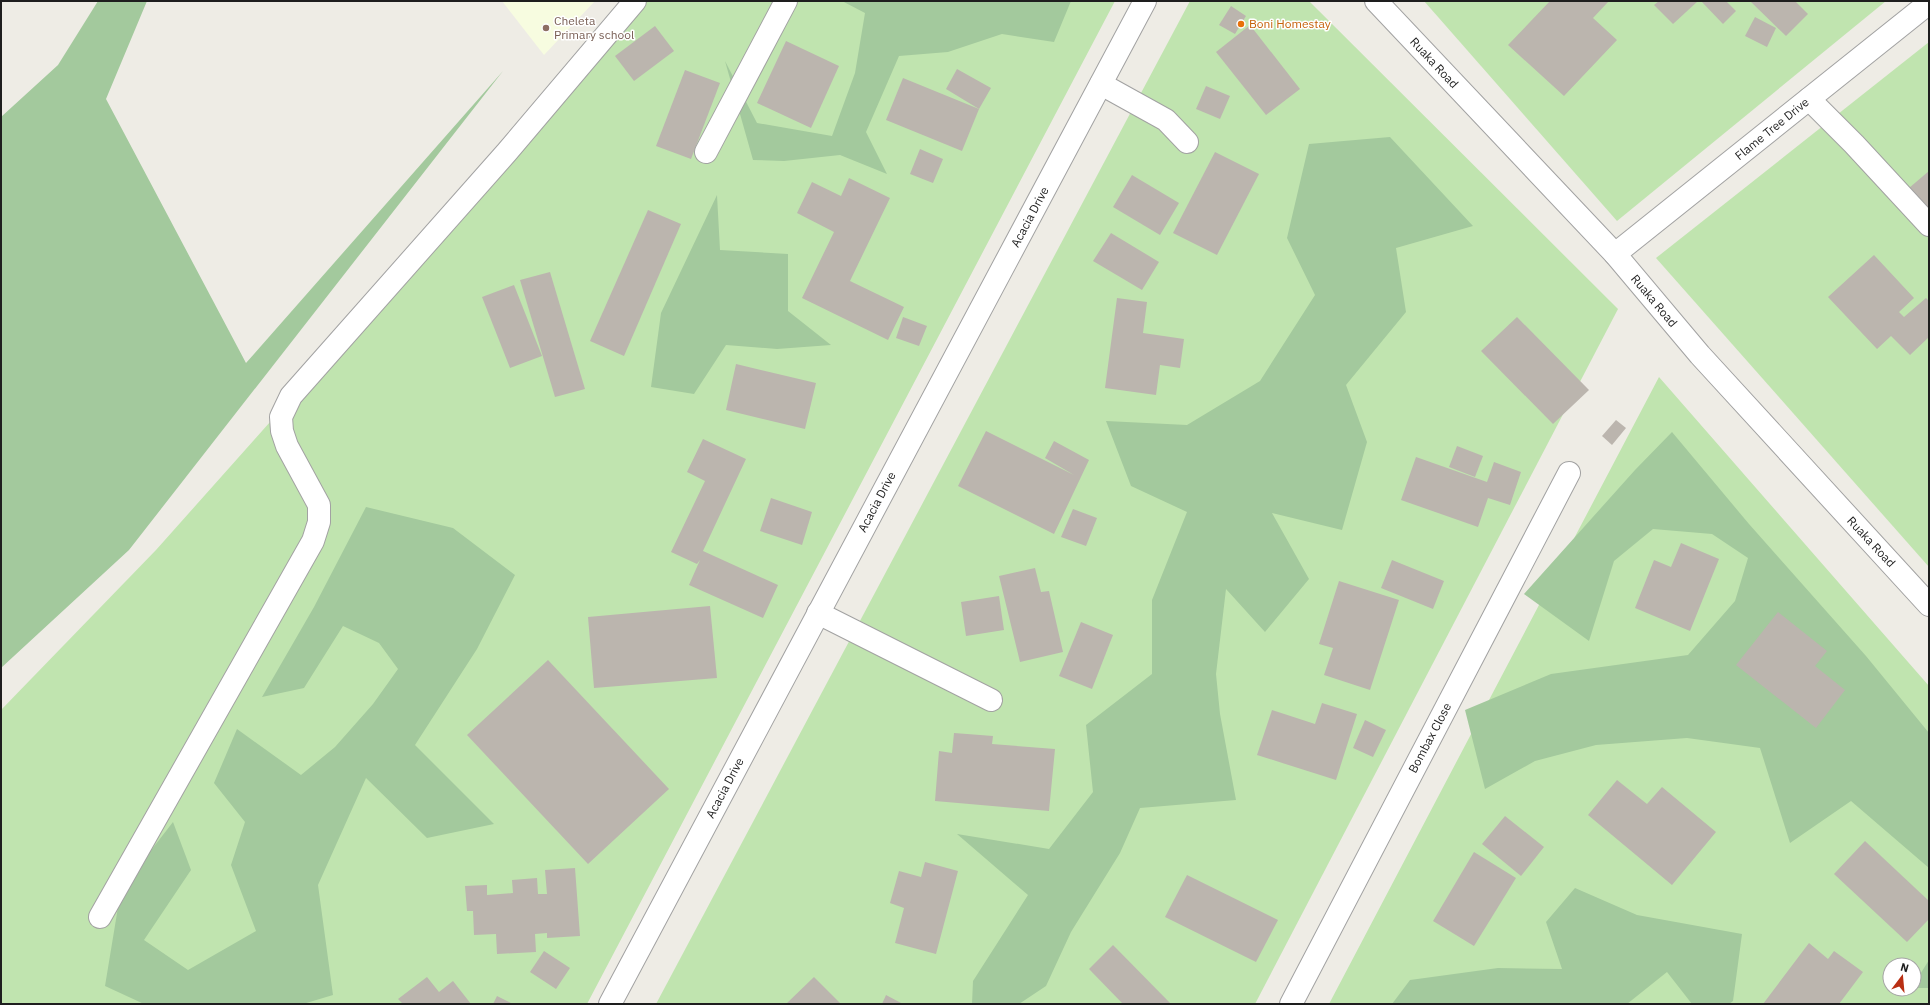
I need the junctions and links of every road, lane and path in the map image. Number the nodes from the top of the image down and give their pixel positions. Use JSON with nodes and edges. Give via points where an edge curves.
{"nodes":[{"id":1,"x":635,"y":1,"type":"edge"},
{"id":2,"x":786,"y":1,"type":"edge"},
{"id":3,"x":1145,"y":1,"type":"edge"},
{"id":4,"x":1376,"y":1,"type":"edge"},
{"id":5,"x":1929,"y":3,"type":"edge"},
{"id":6,"x":1101,"y":84,"type":"junction"},
{"id":7,"x":1809,"y":99,"type":"junction"},
{"id":8,"x":1187,"y":142,"type":"dead end"},
{"id":9,"x":706,"y":152,"type":"dead end"},
{"id":10,"x":1929,"y":225,"type":"edge"},
{"id":11,"x":1615,"y":254,"type":"junction"},
{"id":12,"x":1569,"y":473,"type":"dead end"},
{"id":13,"x":1929,"y":605,"type":"edge"},
{"id":14,"x":818,"y":613,"type":"junction"},
{"id":15,"x":991,"y":700,"type":"dead end"},
{"id":16,"x":100,"y":917,"type":"dead end"},
{"id":17,"x":610,"y":1004,"type":"edge"},
{"id":18,"x":1291,"y":1004,"type":"edge"}],
"edges":[{"from":1,"to":16,"type":"street","via":[[507,152],[292,396],[280,417],[282,431],[287,446],[319,505],[319,522],[313,541]]},
{"from":2,"to":9,"type":"street"},
{"from":3,"to":6,"type":"street","name":"Acacia Drive"},
{"from":4,"to":11,"type":"street","name":"Ruaka Road"},
{"from":5,"to":7,"type":"street","name":"Flame Tree Drive"},
{"from":6,"to":8,"type":"street","via":[[1166,120]]},
{"from":6,"to":14,"type":"street","name":"Acacia Drive"},
{"from":7,"to":10,"type":"street"},
{"from":7,"to":11,"type":"street","name":"Flame Tree Drive"},
{"from":11,"to":13,"type":"street","name":"Ruaka Road","via":[[1700,355]]},
{"from":12,"to":18,"type":"street","name":"Bombax Close"},
{"from":14,"to":15,"type":"street"},
{"from":14,"to":17,"type":"street","name":"Acacia Drive"}]}
